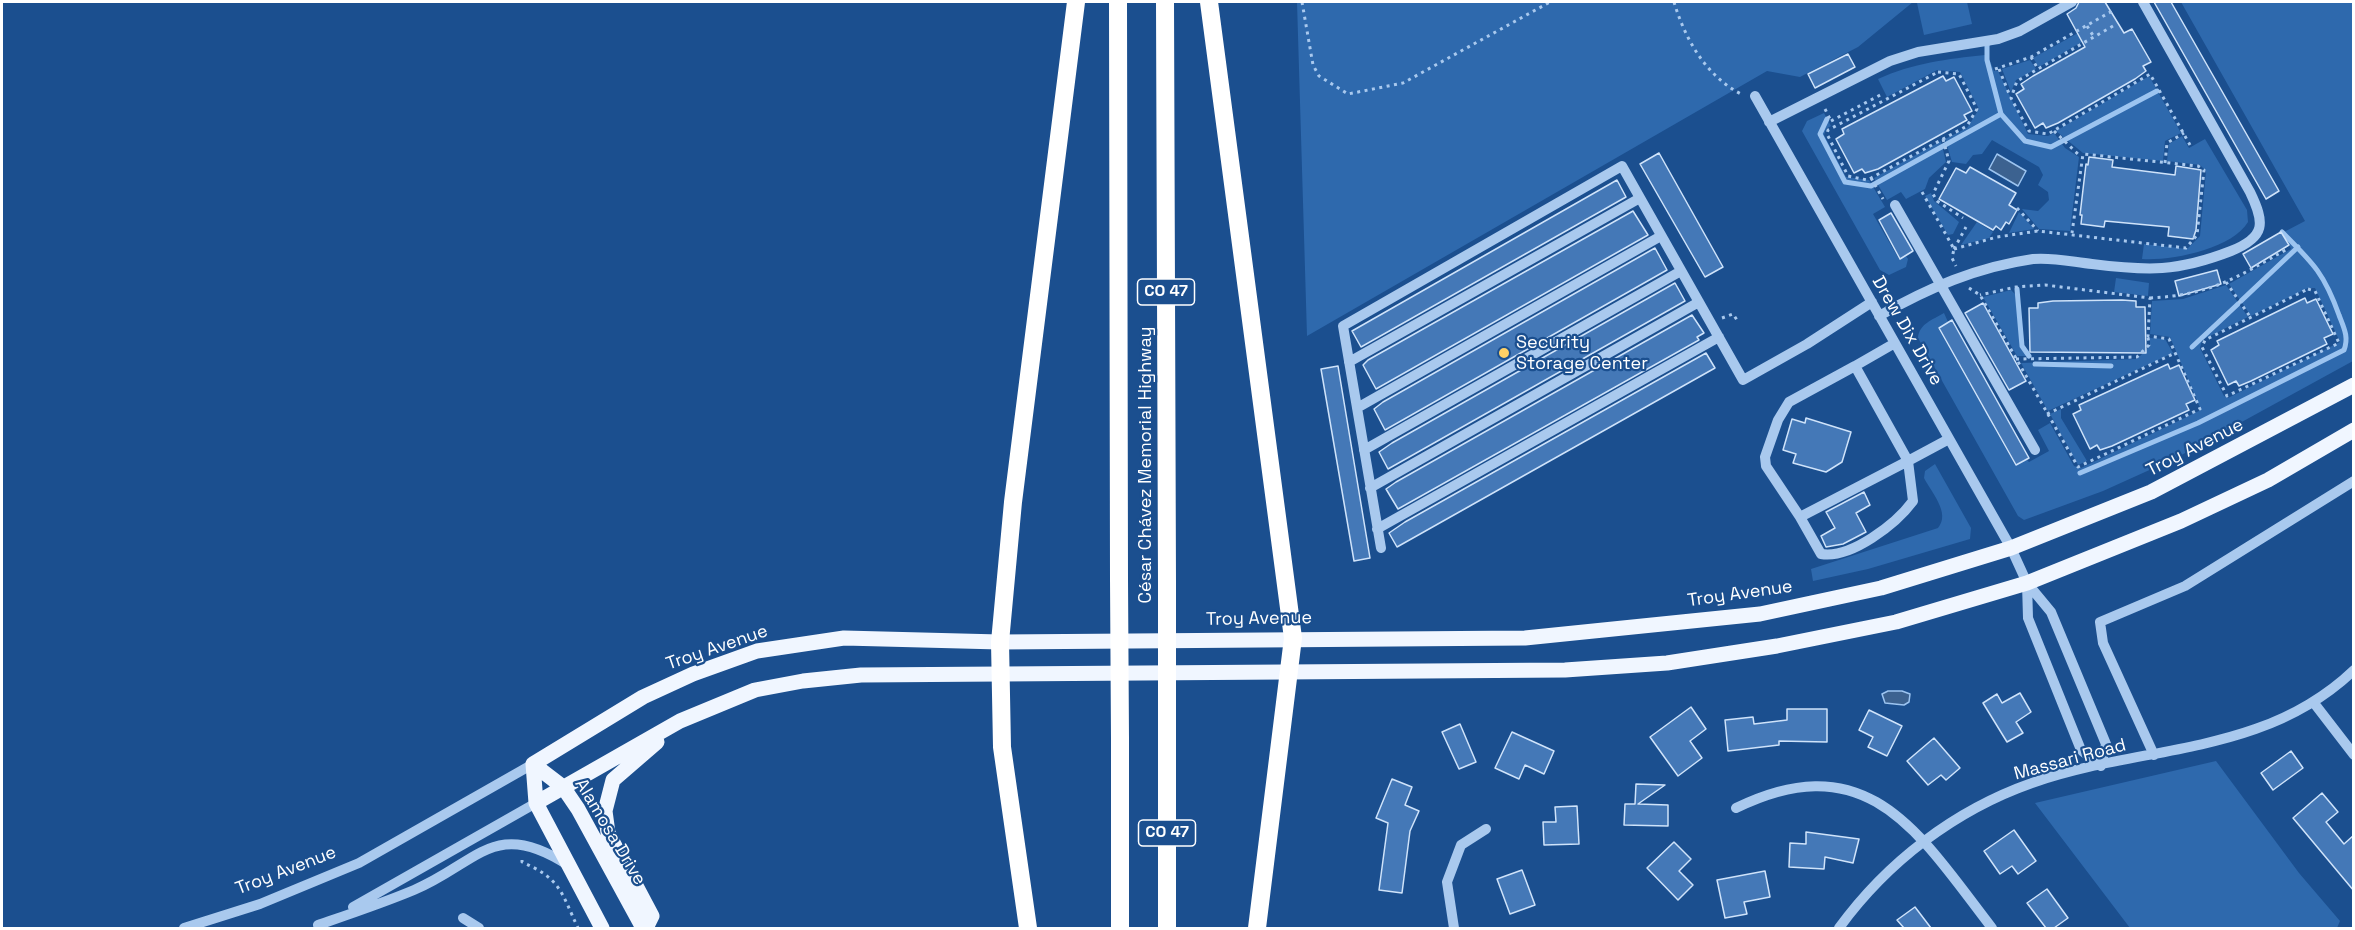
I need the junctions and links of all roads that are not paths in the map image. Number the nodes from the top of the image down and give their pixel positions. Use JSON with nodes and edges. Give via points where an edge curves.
{"nodes":[{"id":1,"x":1076,"y":2,"type":"edge"},
{"id":2,"x":1118,"y":2,"type":"edge"},
{"id":3,"x":1165,"y":2,"type":"edge"},
{"id":4,"x":1209,"y":2,"type":"edge"},
{"id":5,"x":2072,"y":2,"type":"edge"},
{"id":6,"x":2143,"y":2,"type":"edge"},
{"id":7,"x":1755,"y":96,"type":"road end"},
{"id":8,"x":1769,"y":122,"type":"junction"},
{"id":9,"x":1640,"y":198,"type":"junction"},
{"id":10,"x":1895,"y":205,"type":"dead end"},
{"id":11,"x":1661,"y":236,"type":"junction"},
{"id":12,"x":1681,"y":271,"type":"junction"},
{"id":13,"x":1941,"y":284,"type":"junction"},
{"id":14,"x":1699,"y":302,"type":"junction"},
{"id":15,"x":1872,"y":302,"type":"junction"},
{"id":16,"x":1879,"y":315,"type":"junction"},
{"id":17,"x":1719,"y":337,"type":"junction"},
{"id":18,"x":1895,"y":343,"type":"junction"},
{"id":19,"x":1349,"y":362,"type":"junction"},
{"id":20,"x":1855,"y":366,"type":"junction"},
{"id":21,"x":2354,"y":385,"type":"edge"},
{"id":22,"x":1357,"y":408,"type":"junction"},
{"id":23,"x":2354,"y":430,"type":"edge"},
{"id":24,"x":1949,"y":439,"type":"junction"},
{"id":25,"x":1364,"y":450,"type":"junction"},
{"id":26,"x":2035,"y":450,"type":"dead end"},
{"id":27,"x":1908,"y":461,"type":"junction"},
{"id":28,"x":2354,"y":481,"type":"edge"},
{"id":29,"x":1370,"y":488,"type":"junction"},
{"id":30,"x":1800,"y":517,"type":"junction"},
{"id":31,"x":1377,"y":529,"type":"junction"},
{"id":32,"x":1381,"y":548,"type":"dead end"},
{"id":33,"x":2011,"y":548,"type":"junction"},
{"id":34,"x":2027,"y":584,"type":"junction"},
{"id":35,"x":1293,"y":638,"type":"junction"},
{"id":36,"x":1000,"y":642,"type":"junction"},
{"id":37,"x":2354,"y":670,"type":"edge"},
{"id":38,"x":1290,"y":673,"type":"junction"},
{"id":39,"x":999,"y":676,"type":"junction"},
{"id":40,"x":2314,"y":703,"type":"junction"},
{"id":41,"x":680,"y":721,"type":"junction"},
{"id":42,"x":2354,"y":755,"type":"edge"},
{"id":43,"x":2154,"y":756,"type":"junction"},
{"id":44,"x":533,"y":764,"type":"junction"},
{"id":45,"x":2100,"y":766,"type":"junction"},
{"id":46,"x":562,"y":787,"type":"junction"},
{"id":47,"x":536,"y":804,"type":"junction"},
{"id":48,"x":1736,"y":808,"type":"dead end"},
{"id":49,"x":1486,"y":829,"type":"dead end"},
{"id":50,"x":1924,"y":841,"type":"junction"},
{"id":51,"x":568,"y":865,"type":"junction"},
{"id":52,"x":463,"y":918,"type":"dead end"},
{"id":53,"x":314,"y":927,"type":"edge"},
{"id":54,"x":184,"y":928,"type":"edge"},
{"id":55,"x":479,"y":928,"type":"edge"},
{"id":56,"x":602,"y":928,"type":"edge"},
{"id":57,"x":645,"y":928,"type":"edge"},
{"id":58,"x":1028,"y":928,"type":"edge"},
{"id":59,"x":1120,"y":928,"type":"edge"},
{"id":60,"x":1167,"y":928,"type":"edge"},
{"id":61,"x":1257,"y":928,"type":"edge"},
{"id":62,"x":1454,"y":928,"type":"edge"},
{"id":63,"x":1839,"y":928,"type":"edge"},
{"id":64,"x":1992,"y":928,"type":"edge"}],
"edges":[{"from":1,"to":36,"type":"highway","via":[[1012,502]]},
{"from":2,"to":59,"type":"highway","name":"César Chávez Memorial Highway","number":"CO 47","bridge":true},
{"from":3,"to":60,"type":"highway","name":"César Chávez Memorial Highway","number":"CO 47","bridge":true},
{"from":4,"to":35,"type":"highway"},
{"from":5,"to":8,"type":"street","via":[[1998,39],[1918,52],[1890,61]]},
{"from":6,"to":13,"type":"street","via":[[2255,202],[2261,221],[2256,237],[2237,249],[2174,269],[2140,270],[2036,259],[2001,264]]},
{"from":7,"to":8,"type":"street","name":"Drew Dix Drive"},
{"from":8,"to":15,"type":"street","name":"Drew Dix Drive"},
{"from":9,"to":11,"type":"street"},
{"from":9,"to":19,"type":"street"},
{"from":9,"to":19,"type":"street","via":[[1622,166],[1343,326]]},
{"from":10,"to":13,"type":"street"},
{"from":11,"to":12,"type":"street"},
{"from":11,"to":22,"type":"street"},
{"from":12,"to":14,"type":"street"},
{"from":12,"to":25,"type":"street"},
{"from":13,"to":16,"type":"street"},
{"from":13,"to":26,"type":"street"},
{"from":14,"to":17,"type":"street"},
{"from":14,"to":29,"type":"street"},
{"from":15,"to":16,"type":"street","name":"Drew Dix Drive"},
{"from":15,"to":17,"type":"street","via":[[1743,380]]},
{"from":16,"to":18,"type":"street","name":"Drew Dix Drive"},
{"from":17,"to":31,"type":"street"},
{"from":18,"to":20,"type":"street"},
{"from":18,"to":24,"type":"street","name":"Drew Dix Drive"},
{"from":19,"to":22,"type":"street"},
{"from":20,"to":27,"type":"street"},
{"from":20,"to":30,"type":"street","via":[[1789,402],[1778,420],[1765,457],[1766,466]]},
{"from":21,"to":33,"type":"main road","name":"Troy Avenue","via":[[2151,492]]},
{"from":22,"to":25,"type":"street"},
{"from":23,"to":34,"type":"main road","via":[[2268,480],[2203,511]]},
{"from":24,"to":27,"type":"street"},
{"from":24,"to":33,"type":"street","name":"Drew Dix Drive"},
{"from":25,"to":29,"type":"street"},
{"from":27,"to":30,"type":"street"},
{"from":27,"to":30,"type":"street","via":[[1913,501],[1900,518],[1875,536],[1832,556],[1821,554]]},
{"from":28,"to":43,"type":"street","via":[[2186,586],[2100,622],[2103,644]]},
{"from":29,"to":31,"type":"street"},
{"from":31,"to":32,"type":"street"},
{"from":33,"to":34,"type":"street","name":"Drew Dix Drive"},
{"from":33,"to":35,"type":"main road","name":"Troy Avenue","via":[[1881,588],[1760,614],[1525,638]]},
{"from":34,"to":38,"type":"main road","via":[[1896,621],[1777,646],[1667,663],[1564,670]]},
{"from":34,"to":45,"type":"street","via":[[2028,618],[2081,750]]},
{"from":34,"to":45,"type":"street","via":[[2051,612],[2106,744]]},
{"from":35,"to":36,"type":"main road","name":"Troy Avenue"},
{"from":35,"to":38,"type":"highway"},
{"from":36,"to":39,"type":"highway"},
{"from":36,"to":44,"type":"main road","name":"Troy Avenue","via":[[844,638],[757,651],[643,697]]},
{"from":37,"to":40,"type":"street","name":"Massari Road"},
{"from":38,"to":39,"type":"main road"},
{"from":38,"to":61,"type":"highway"},
{"from":39,"to":41,"type":"main road","via":[[861,675],[803,681],[755,690]]},
{"from":39,"to":58,"type":"highway","via":[[1002,747]]},
{"from":40,"to":42,"type":"street"},
{"from":40,"to":43,"type":"street","name":"Massari Road","via":[[2249,733]]},
{"from":41,"to":46,"type":"main road"},
{"from":41,"to":57,"type":"main road","via":[[614,780],[605,811],[608,833],[651,916]]},
{"from":43,"to":45,"type":"street","name":"Massari Road"},
{"from":44,"to":46,"type":"main road","name":"Alamosa Drive"},
{"from":44,"to":47,"type":"main road"},
{"from":44,"to":54,"type":"street","name":"Troy Avenue","via":[[359,863],[260,904]]},
{"from":45,"to":50,"type":"street","name":"Massari Road","via":[[2011,792],[1979,806]]},
{"from":46,"to":47,"type":"main road"},
{"from":46,"to":57,"type":"main road","name":"Alamosa Drive"},
{"from":47,"to":51,"type":"main road"},
{"from":47,"to":53,"type":"street"},
{"from":48,"to":50,"type":"street","via":[[1784,789],[1828,786],[1880,802]]},
{"from":49,"to":62,"type":"street","via":[[1461,845],[1447,882]]},
{"from":50,"to":63,"type":"street","name":"Massari Road","via":[[1880,878]]},
{"from":50,"to":64,"type":"street"},
{"from":51,"to":53,"type":"street","via":[[544,849],[513,844],[486,848],[416,889]]},
{"from":51,"to":56,"type":"main road"},
{"from":52,"to":55,"type":"street"}]}
